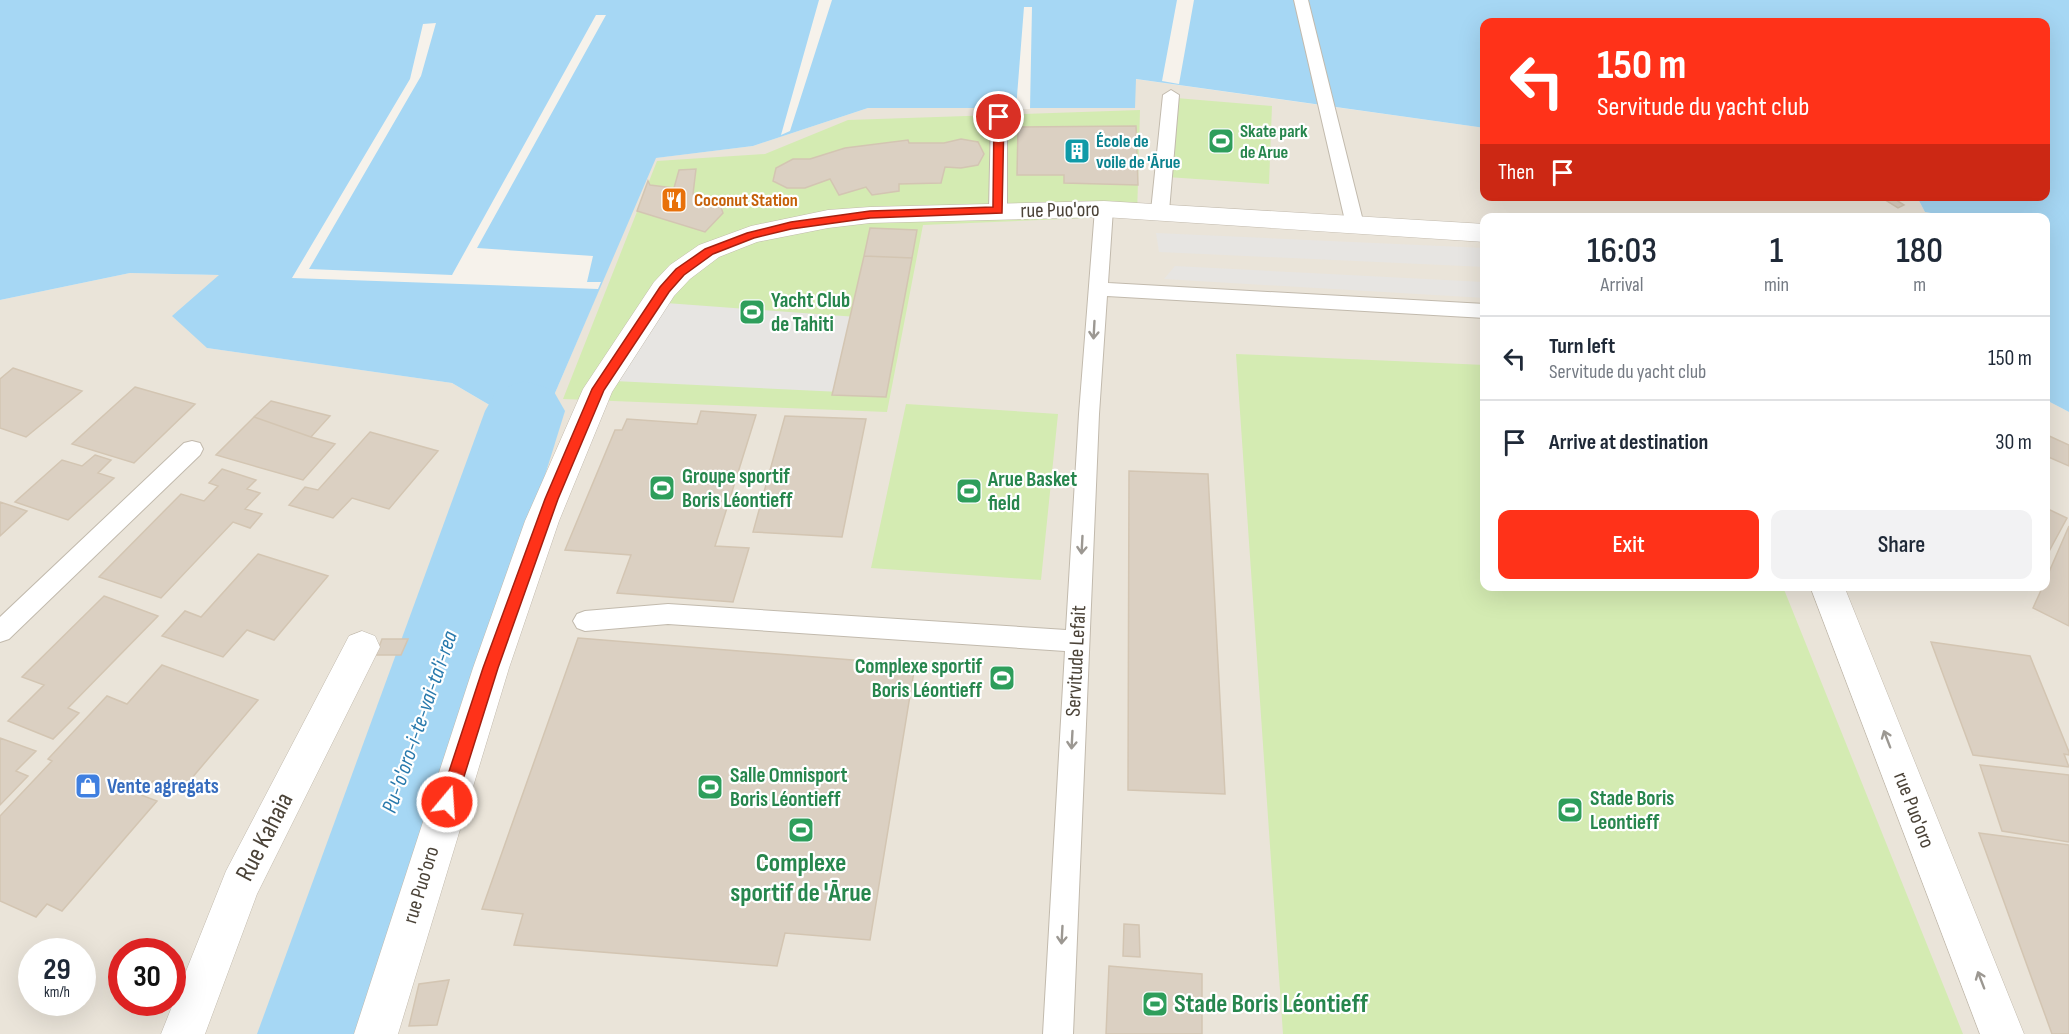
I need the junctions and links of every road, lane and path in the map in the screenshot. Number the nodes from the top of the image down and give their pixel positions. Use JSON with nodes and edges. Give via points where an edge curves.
{"nodes":[{"id":1,"x":1301,"y":0,"type":"edge"},
{"id":2,"x":1171,"y":95,"type":"dead end"},
{"id":3,"x":999,"y":117,"type":"dead end"},
{"id":4,"x":1104,"y":209,"type":"junction"},
{"id":5,"x":998,"y":211,"type":"junction"},
{"id":6,"x":1160,"y":211,"type":"junction"},
{"id":7,"x":1355,"y":225,"type":"junction"},
{"id":8,"x":1480,"y":233,"type":"edge"},
{"id":9,"x":1097,"y":289,"type":"junction"},
{"id":10,"x":1480,"y":311,"type":"edge"},
{"id":11,"x":192,"y":449,"type":"dead end"},
{"id":12,"x":1829,"y":591,"type":"edge"},
{"id":13,"x":585,"y":621,"type":"dead end"},
{"id":14,"x":0,"y":633,"type":"edge"},
{"id":15,"x":1077,"y":641,"type":"junction"},
{"id":16,"x":362,"y":647,"type":"dead end"},
{"id":17,"x":183,"y":1034,"type":"edge"},
{"id":18,"x":376,"y":1034,"type":"edge"},
{"id":19,"x":1058,"y":1034,"type":"edge"},
{"id":20,"x":2002,"y":1034,"type":"edge"}],
"edges":[{"from":1,"to":7,"type":"lane"},
{"from":2,"to":6,"type":"lane"},
{"from":3,"to":5,"type":"lane"},
{"from":4,"to":5,"type":"street","name":"rue Puo'oro"},
{"from":4,"to":6,"type":"street","name":"rue Puo'oro"},
{"from":4,"to":9,"type":"lane","name":"Servitude Lefait"},
{"from":5,"to":18,"type":"street","name":"rue Puo'oro","via":[[870,215],[751,235],[709,251],[664,289],[598,389],[542,521],[490,668]]},
{"from":6,"to":7,"type":"street","name":"rue Puo'oro"},
{"from":7,"to":8,"type":"street","name":"rue Puo'oro"},
{"from":9,"to":10,"type":"lane"},
{"from":9,"to":15,"type":"lane","name":"Servitude Lefait","one_way":true},
{"from":11,"to":14,"type":"lane"},
{"from":20,"to":12,"type":"street","name":"rue Puo'oro","one_way":true},
{"from":13,"to":15,"type":"lane","via":[[668,614]]},
{"from":15,"to":19,"type":"lane","name":"Servitude Lefait","one_way":true},
{"from":16,"to":17,"type":"street","name":"Rue Kahaia","via":[[240,885]]}]}
